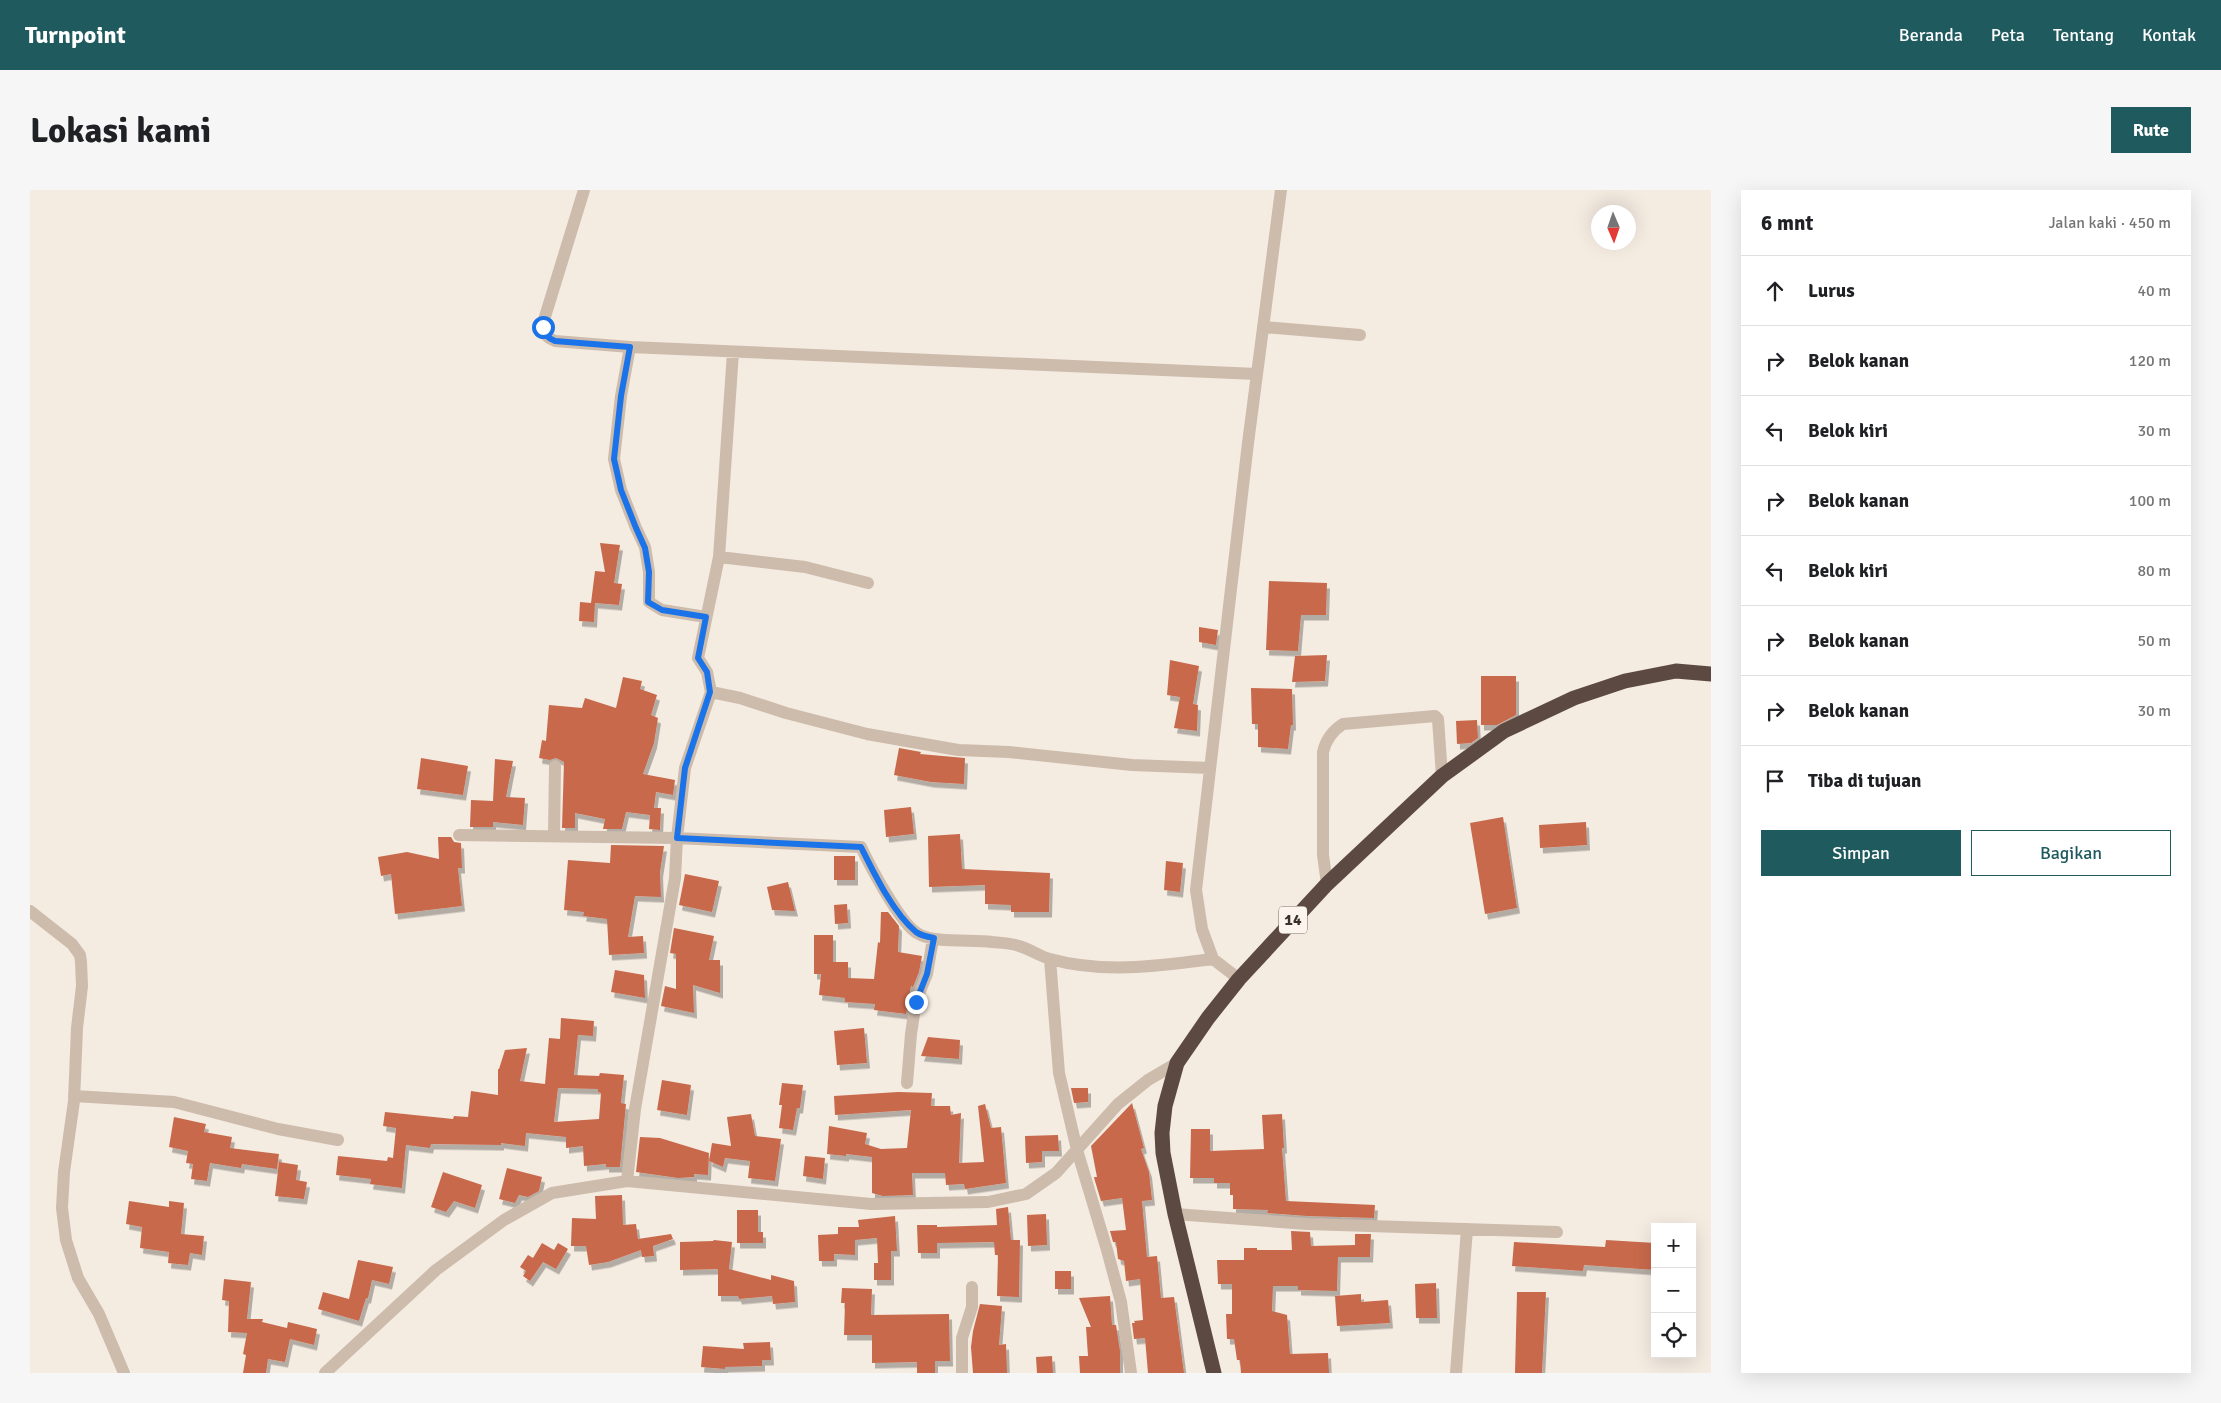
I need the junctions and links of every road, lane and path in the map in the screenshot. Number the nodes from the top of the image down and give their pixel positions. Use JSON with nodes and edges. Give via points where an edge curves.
{"nodes":[{"id":1,"x":584,"y":190,"type":"edge"},
{"id":2,"x":1281,"y":190,"type":"edge"},
{"id":3,"x":1263,"y":327,"type":"junction"},
{"id":4,"x":1360,"y":335,"type":"dead end"},
{"id":5,"x":630,"y":347,"type":"junction"},
{"id":6,"x":733,"y":352,"type":"junction"},
{"id":7,"x":1257,"y":374,"type":"junction"},
{"id":8,"x":719,"y":557,"type":"junction"},
{"id":9,"x":868,"y":583,"type":"dead end"},
{"id":10,"x":706,"y":617,"type":"junction"},
{"id":11,"x":1711,"y":674,"type":"edge"},
{"id":12,"x":710,"y":692,"type":"junction"},
{"id":13,"x":555,"y":766,"type":"dead end"},
{"id":14,"x":1210,"y":768,"type":"junction"},
{"id":15,"x":1442,"y":776,"type":"junction"},
{"id":16,"x":459,"y":835,"type":"dead end"},
{"id":17,"x":554,"y":836,"type":"junction"},
{"id":18,"x":677,"y":838,"type":"junction"},
{"id":19,"x":1327,"y":884,"type":"junction"},
{"id":20,"x":30,"y":912,"type":"edge"},
{"id":21,"x":934,"y":938,"type":"junction"},
{"id":22,"x":1050,"y":959,"type":"junction"},
{"id":23,"x":1213,"y":959,"type":"junction"},
{"id":24,"x":1239,"y":979,"type":"junction"},
{"id":25,"x":1178,"y":1063,"type":"junction"},
{"id":26,"x":907,"y":1083,"type":"dead end"},
{"id":27,"x":74,"y":1096,"type":"junction"},
{"id":28,"x":338,"y":1140,"type":"dead end"},
{"id":29,"x":1077,"y":1150,"type":"junction"},
{"id":30,"x":627,"y":1181,"type":"junction"},
{"id":31,"x":1175,"y":1214,"type":"junction"},
{"id":32,"x":1467,"y":1229,"type":"junction"},
{"id":33,"x":1557,"y":1232,"type":"dead end"},
{"id":34,"x":972,"y":1286,"type":"dead end"},
{"id":35,"x":124,"y":1373,"type":"edge"},
{"id":36,"x":325,"y":1373,"type":"edge"},
{"id":37,"x":962,"y":1373,"type":"edge"},
{"id":38,"x":1131,"y":1373,"type":"edge"},
{"id":39,"x":1214,"y":1373,"type":"edge"},
{"id":40,"x":1456,"y":1373,"type":"edge"}],
"edges":[{"from":1,"to":5,"type":"street","via":[[544,320],[544,333],[555,341]]},
{"from":2,"to":3,"type":"street"},
{"from":3,"to":4,"type":"street"},
{"from":3,"to":7,"type":"street"},
{"from":5,"to":6,"type":"street"},
{"from":5,"to":10,"type":"street","via":[[614,459],[621,490],[645,548],[649,572],[648,602],[662,610]]},
{"from":6,"to":7,"type":"street"},
{"from":6,"to":8,"type":"street"},
{"from":7,"to":14,"type":"street"},
{"from":8,"to":9,"type":"street","via":[[805,567]]},
{"from":8,"to":10,"type":"street"},
{"from":10,"to":12,"type":"street","via":[[698,658],[707,672]]},
{"from":11,"to":15,"type":"highway","number":"14","via":[[1676,671],[1625,681],[1574,698],[1504,731]]},
{"from":12,"to":14,"type":"street","via":[[867,734],[958,750],[1132,765]]},
{"from":12,"to":18,"type":"street","via":[[685,768]]},
{"from":13,"to":17,"type":"street"},
{"from":14,"to":23,"type":"street","via":[[1196,890],[1202,929]]},
{"from":15,"to":19,"type":"highway","number":"14"},
{"from":15,"to":19,"type":"street","via":[[1438,719],[1435,716],[1343,724],[1336,728],[1325,743],[1323,752],[1323,855]]},
{"from":16,"to":17,"type":"street"},
{"from":17,"to":18,"type":"street"},
{"from":18,"to":21,"type":"street","via":[[861,847],[899,912],[916,933]]},
{"from":18,"to":30,"type":"street","via":[[675,878],[635,1109]]},
{"from":19,"to":24,"type":"highway","number":"14"},
{"from":20,"to":27,"type":"street","via":[[72,944],[82,962]]},
{"from":21,"to":22,"type":"street","via":[[1018,945]]},
{"from":21,"to":26,"type":"street","via":[[927,974],[916,1002]]},
{"from":22,"to":23,"type":"street","via":[[1094,967],[1138,968]]},
{"from":22,"to":29,"type":"street","via":[[1060,1073]]},
{"from":23,"to":24,"type":"street"},
{"from":24,"to":25,"type":"highway","number":"14"},
{"from":25,"to":29,"type":"street","via":[[1148,1080],[1118,1104]]},
{"from":25,"to":31,"type":"highway","number":"14","via":[[1165,1106],[1162,1133]]},
{"from":27,"to":28,"type":"street","via":[[174,1102],[278,1129]]},
{"from":27,"to":35,"type":"street","via":[[62,1208],[66,1240],[78,1278],[99,1314]]},
{"from":29,"to":30,"type":"street","via":[[1056,1173],[1026,1194],[988,1202],[871,1204]]},
{"from":29,"to":38,"type":"street","via":[[1121,1302]]},
{"from":30,"to":36,"type":"street","via":[[552,1193],[504,1220],[436,1270]]},
{"from":31,"to":32,"type":"street","via":[[1307,1224]]},
{"from":31,"to":39,"type":"highway","number":"14"},
{"from":32,"to":33,"type":"street"},
{"from":32,"to":40,"type":"street"},
{"from":34,"to":37,"type":"street","via":[[972,1307],[962,1338]]}]}
